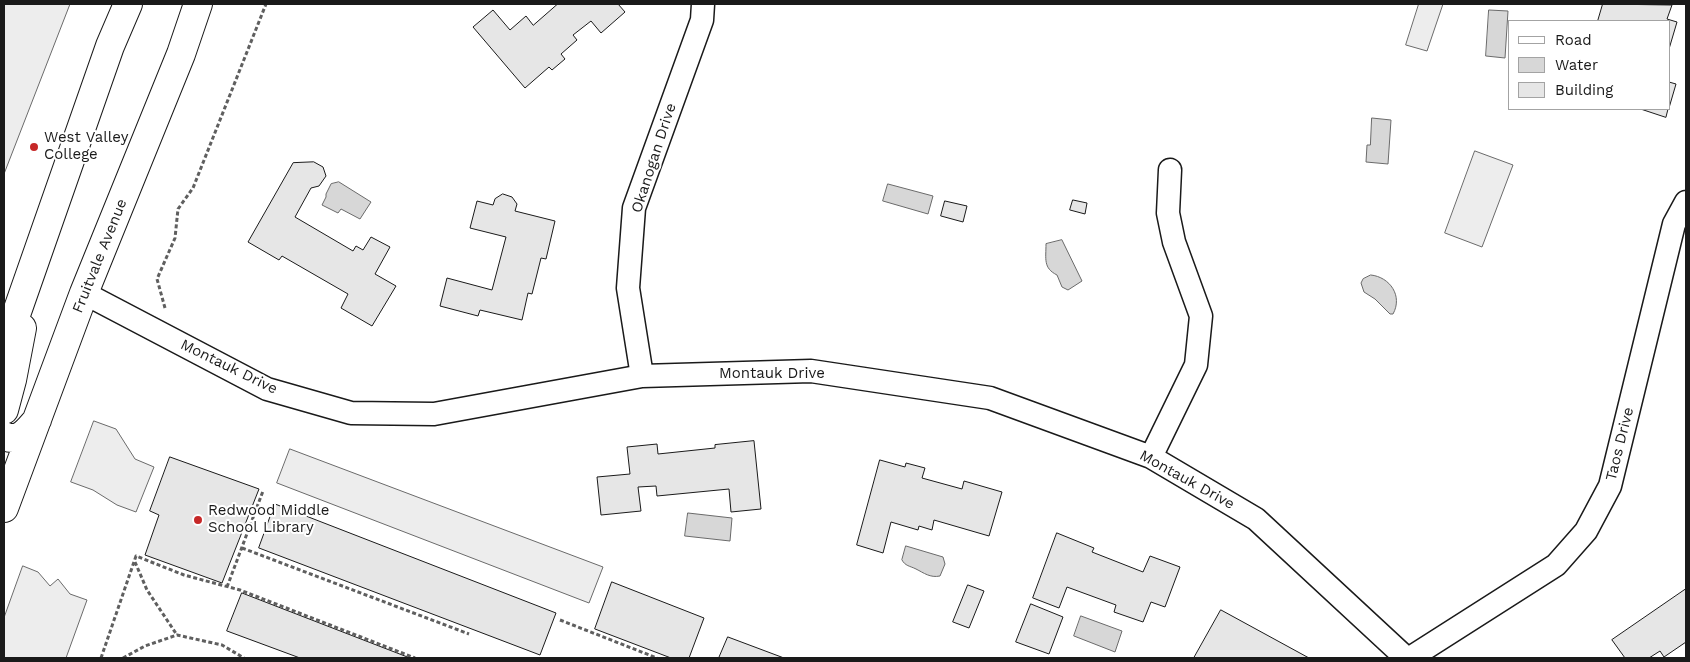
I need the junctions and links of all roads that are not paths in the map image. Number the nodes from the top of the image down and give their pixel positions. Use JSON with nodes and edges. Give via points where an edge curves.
{"nodes":[{"id":1,"x":128,"y":4,"type":"edge"},
{"id":2,"x":198,"y":4,"type":"edge"},
{"id":3,"x":703,"y":4,"type":"edge"},
{"id":4,"x":1170,"y":170,"type":"dead end"},
{"id":5,"x":1686,"y":202,"type":"edge"},
{"id":6,"x":84,"y":293,"type":"junction"},
{"id":7,"x":22,"y":294,"type":"junction"},
{"id":8,"x":4,"y":349,"type":"edge"},
{"id":9,"x":642,"y":376,"type":"junction"},
{"id":10,"x":4,"y":410,"type":"edge"},
{"id":11,"x":37,"y":420,"type":"junction"},
{"id":12,"x":4,"y":436,"type":"edge"},
{"id":13,"x":1151,"y":457,"type":"junction"},
{"id":14,"x":4,"y":508,"type":"edge"},
{"id":15,"x":1406,"y":658,"type":"edge"},
{"id":16,"x":1410,"y":658,"type":"edge"}],
"edges":[{"from":1,"to":7,"type":"main road"},
{"from":2,"to":6,"type":"main road","name":"Fruitvale Avenue"},
{"from":3,"to":9,"type":"street","name":"Okanogan Drive","via":[[702,20],[634,208],[628,288]]},
{"from":4,"to":13,"type":"street","via":[[1168,213],[1174,242],[1201,316],[1196,365]]},
{"from":5,"to":16,"type":"street","name":"Taos Drive","via":[[1674,224],[1610,486],[1586,531],[1556,564]]},
{"from":6,"to":9,"type":"street","name":"Montauk Drive","via":[[266,389],[351,413],[434,414]]},
{"from":6,"to":11,"type":"main road","name":"Fruitvale Avenue"},
{"from":7,"to":8,"type":"main road"},
{"from":7,"to":10,"type":"main road","via":[[19,347]]},
{"from":9,"to":13,"type":"street","name":"Montauk Drive","via":[[811,371],[990,398]]},
{"from":11,"to":12,"type":"main road","via":[[18,438],[12,440]]},
{"from":11,"to":14,"type":"main road","name":"Fruitvale Avenue"},
{"from":13,"to":15,"type":"street","name":"Montauk Drive","via":[[1256,519]]}]}
